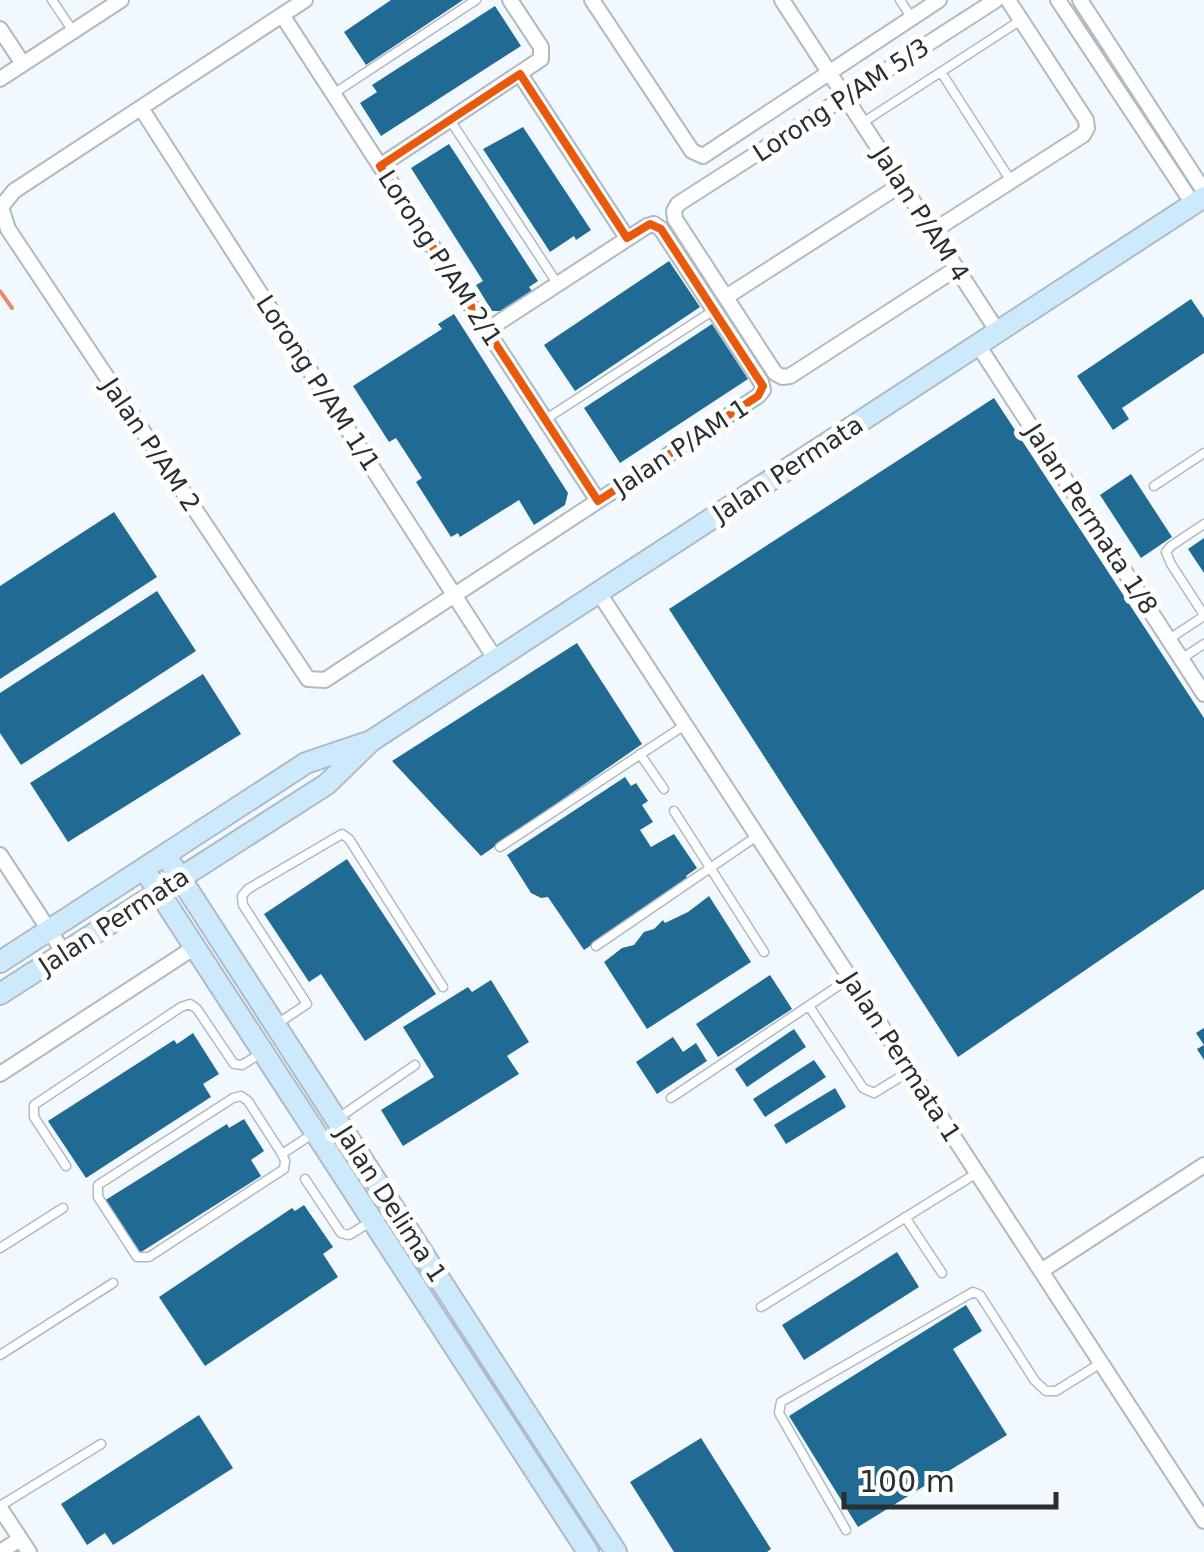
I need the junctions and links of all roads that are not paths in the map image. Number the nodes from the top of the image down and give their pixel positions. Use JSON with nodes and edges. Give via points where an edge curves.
{"nodes":[{"id":1,"x":52,"y":0,"type":"edge"},
{"id":2,"x":121,"y":0,"type":"edge"},
{"id":3,"x":305,"y":0,"type":"edge"},
{"id":4,"x":476,"y":0,"type":"edge"},
{"id":5,"x":510,"y":0,"type":"edge"},
{"id":6,"x":592,"y":0,"type":"edge"},
{"id":7,"x":782,"y":0,"type":"edge"},
{"id":8,"x":900,"y":0,"type":"edge"},
{"id":9,"x":939,"y":0,"type":"edge"},
{"id":10,"x":996,"y":0,"type":"edge"},
{"id":11,"x":1008,"y":0,"type":"edge"},
{"id":12,"x":1058,"y":0,"type":"edge"},
{"id":13,"x":1080,"y":0,"type":"edge"},
{"id":14,"x":282,"y":16,"type":"junction"},
{"id":15,"x":912,"y":18,"type":"junction"},
{"id":16,"x":1021,"y":20,"type":"junction"},
{"id":17,"x":0,"y":28,"type":"edge"},
{"id":18,"x":73,"y":31,"type":"junction"},
{"id":19,"x":23,"y":64,"type":"junction"},
{"id":20,"x":829,"y":72,"type":"junction"},
{"id":21,"x":941,"y":72,"type":"junction"},
{"id":22,"x":520,"y":74,"type":"junction"},
{"id":23,"x":0,"y":78,"type":"edge"},
{"id":24,"x":333,"y":94,"type":"junction"},
{"id":25,"x":845,"y":97,"type":"junction"},
{"id":26,"x":141,"y":108,"type":"junction"},
{"id":27,"x":450,"y":120,"type":"junction"},
{"id":28,"x":862,"y":123,"type":"junction"},
{"id":29,"x":380,"y":166,"type":"junction"},
{"id":30,"x":1011,"y":181,"type":"junction"},
{"id":31,"x":902,"y":184,"type":"junction"},
{"id":32,"x":1200,"y":197,"type":"edge"},
{"id":33,"x":933,"y":232,"type":"junction"},
{"id":34,"x":628,"y":238,"type":"junction"},
{"id":35,"x":956,"y":268,"type":"junction"},
{"id":36,"x":557,"y":284,"type":"junction"},
{"id":37,"x":726,"y":297,"type":"junction"},
{"id":38,"x":714,"y":310,"type":"junction"},
{"id":39,"x":487,"y":330,"type":"junction"},
{"id":40,"x":998,"y":332,"type":"junction"},
{"id":41,"x":978,"y":345,"type":"junction"},
{"id":42,"x":546,"y":420,"type":"junction"},
{"id":43,"x":1204,"y":453,"type":"edge"},
{"id":44,"x":1154,"y":486,"type":"dead end"},
{"id":45,"x":598,"y":501,"type":"junction"},
{"id":46,"x":1204,"y":524,"type":"edge"},
{"id":47,"x":598,"y":592,"type":"junction"},
{"id":48,"x":454,"y":595,"type":"junction"},
{"id":49,"x":1204,"y":616,"type":"edge"},
{"id":50,"x":1169,"y":640,"type":"junction"},
{"id":51,"x":1204,"y":644,"type":"edge"},
{"id":52,"x":1181,"y":658,"type":"junction"},
{"id":53,"x":496,"y":660,"type":"junction"},
{"id":54,"x":1204,"y":694,"type":"edge"},
{"id":55,"x":684,"y":724,"type":"junction"},
{"id":56,"x":371,"y":741,"type":"junction"},
{"id":57,"x":640,"y":754,"type":"junction"},
{"id":58,"x":664,"y":789,"type":"dead end"},
{"id":59,"x":674,"y":810,"type":"dead end"},
{"id":60,"x":757,"y":836,"type":"junction"},
{"id":61,"x":500,"y":846,"type":"dead end"},
{"id":62,"x":0,"y":855,"type":"edge"},
{"id":63,"x":166,"y":856,"type":"junction"},
{"id":64,"x":710,"y":868,"type":"junction"},
{"id":65,"x":144,"y":869,"type":"junction"},
{"id":66,"x":180,"y":877,"type":"junction"},
{"id":67,"x":158,"y":892,"type":"junction"},
{"id":68,"x":50,"y":930,"type":"junction"},
{"id":69,"x":596,"y":946,"type":"dead end"},
{"id":70,"x":195,"y":947,"type":"junction"},
{"id":71,"x":764,"y":952,"type":"dead end"},
{"id":72,"x":64,"y":953,"type":"junction"},
{"id":73,"x":0,"y":962,"type":"edge"},
{"id":74,"x":850,"y":978,"type":"junction"},
{"id":75,"x":444,"y":987,"type":"dead end"},
{"id":76,"x":0,"y":994,"type":"edge"},
{"id":77,"x":809,"y":1006,"type":"junction"},
{"id":78,"x":278,"y":1024,"type":"junction"},
{"id":79,"x":263,"y":1052,"type":"junction"},
{"id":80,"x":415,"y":1065,"type":"dead end"},
{"id":81,"x":910,"y":1071,"type":"junction"},
{"id":82,"x":0,"y":1074,"type":"edge"},
{"id":83,"x":672,"y":1098,"type":"dead end"},
{"id":84,"x":336,"y":1120,"type":"junction"},
{"id":85,"x":314,"y":1133,"type":"junction"},
{"id":86,"x":282,"y":1154,"type":"junction"},
{"id":87,"x":1204,"y":1165,"type":"edge"},
{"id":88,"x":66,"y":1166,"type":"dead end"},
{"id":89,"x":977,"y":1173,"type":"junction"},
{"id":90,"x":305,"y":1179,"type":"dead end"},
{"id":91,"x":63,"y":1208,"type":"dead end"},
{"id":92,"x":906,"y":1217,"type":"junction"},
{"id":93,"x":372,"y":1221,"type":"junction"},
{"id":94,"x":0,"y":1248,"type":"edge"},
{"id":95,"x":1041,"y":1271,"type":"junction"},
{"id":96,"x":942,"y":1273,"type":"dead end"},
{"id":97,"x":113,"y":1283,"type":"dead end"},
{"id":98,"x":760,"y":1306,"type":"dead end"},
{"id":99,"x":0,"y":1355,"type":"edge"},
{"id":100,"x":1101,"y":1363,"type":"junction"},
{"id":101,"x":101,"y":1444,"type":"dead end"},
{"id":102,"x":0,"y":1507,"type":"edge"},
{"id":103,"x":1204,"y":1521,"type":"edge"},
{"id":104,"x":846,"y":1530,"type":"dead end"},
{"id":105,"x":25,"y":1545,"type":"edge"},
{"id":106,"x":0,"y":1552,"type":"edge"},
{"id":107,"x":588,"y":1552,"type":"edge"},
{"id":108,"x":616,"y":1552,"type":"edge"}],
"edges":[{"from":1,"to":18,"type":"lane"},
{"from":2,"to":18,"type":"street"},
{"from":3,"to":14,"type":"street"},
{"from":4,"to":24,"type":"lane"},
{"from":5,"to":22,"type":"street","via":[[542,52]]},
{"from":6,"to":20,"type":"street","via":[[699,156]]},
{"from":7,"to":20,"type":"street","name":"Jalan P/AM 4"},
{"from":8,"to":15,"type":"lane"},
{"from":9,"to":15,"type":"street"},
{"from":10,"to":25,"type":"street","name":"Lorong P/AM 5/3"},
{"from":11,"to":16,"type":"street"},
{"from":12,"to":32,"type":"street"},
{"from":13,"to":32,"type":"street"},
{"from":14,"to":24,"type":"street","name":"Lorong P/AM 2/1"},
{"from":14,"to":26,"type":"street"},
{"from":15,"to":20,"type":"street"},
{"from":16,"to":21,"type":"lane"},
{"from":16,"to":30,"type":"street","via":[[1086,120],[1086,132]]},
{"from":17,"to":19,"type":"street"},
{"from":18,"to":19,"type":"street"},
{"from":19,"to":23,"type":"street"},
{"from":20,"to":25,"type":"street","name":"Jalan P/AM 4"},
{"from":21,"to":28,"type":"lane"},
{"from":21,"to":30,"type":"lane"},
{"from":22,"to":27,"type":"street"},
{"from":22,"to":34,"type":"street"},
{"from":24,"to":29,"type":"street","name":"Lorong P/AM 2/1"},
{"from":25,"to":28,"type":"street","name":"Jalan P/AM 4"},
{"from":25,"to":37,"type":"street","name":"Lorong P/AM 5/3","via":[[675,207],[675,219]]},
{"from":26,"to":48,"type":"street","name":"Lorong P/AM 1/1"},
{"from":26,"to":48,"type":"street","name":"Jalan P/AM 2","via":[[14,191],[2,206],[8,229],[308,679],[325,680]]},
{"from":27,"to":29,"type":"street"},
{"from":27,"to":36,"type":"lane"},
{"from":28,"to":31,"type":"street","name":"Jalan P/AM 4"},
{"from":29,"to":39,"type":"street","name":"Lorong P/AM 2/1"},
{"from":30,"to":33,"type":"street"},
{"from":31,"to":33,"type":"street","name":"Jalan P/AM 4"},
{"from":31,"to":37,"type":"street"},
{"from":32,"to":40,"type":"street","name":"Jalan Permata"},
{"from":33,"to":35,"type":"street","name":"Jalan P/AM 4"},
{"from":34,"to":36,"type":"street"},
{"from":34,"to":38,"type":"street","name":"Jalan P/AM 1","via":[[658,226]]},
{"from":35,"to":37,"type":"street","via":[[786,377],[775,373]]},
{"from":35,"to":40,"type":"street","name":"Jalan P/AM 4"},
{"from":36,"to":39,"type":"street"},
{"from":38,"to":42,"type":"lane"},
{"from":38,"to":45,"type":"street","name":"Jalan P/AM 1","via":[[761,382],[761,394]]},
{"from":39,"to":42,"type":"street","name":"Lorong P/AM 2/1"},
{"from":40,"to":41,"type":"street","name":"Jalan Permata"},
{"from":41,"to":47,"type":"street","name":"Jalan Permata"},
{"from":41,"to":50,"type":"street","name":"Jalan Permata 1/8"},
{"from":42,"to":45,"type":"street","name":"Lorong P/AM 2/1"},
{"from":43,"to":44,"type":"lane"},
{"from":45,"to":48,"type":"street","name":"Jalan P/AM 1"},
{"from":46,"to":49,"type":"lane","via":[[1166,556]]},
{"from":47,"to":53,"type":"street","name":"Jalan Permata"},
{"from":47,"to":55,"type":"street","name":"Jalan Permata 1"},
{"from":48,"to":53,"type":"street","name":"Lorong P/AM 1/1"},
{"from":49,"to":50,"type":"lane"},
{"from":50,"to":52,"type":"street","name":"Jalan Permata 1/8"},
{"from":51,"to":52,"type":"lane"},
{"from":52,"to":54,"type":"street","name":"Jalan Permata 1/8"},
{"from":53,"to":56,"type":"street","name":"Jalan Permata"},
{"from":55,"to":57,"type":"lane"},
{"from":55,"to":60,"type":"street","name":"Jalan Permata 1"},
{"from":56,"to":63,"type":"street","name":"Jalan Permata","via":[[306,764]]},
{"from":56,"to":66,"type":"street","name":"Jalan Permata","via":[[327,784]]},
{"from":57,"to":58,"type":"lane"},
{"from":57,"to":61,"type":"lane"},
{"from":59,"to":64,"type":"lane"},
{"from":60,"to":64,"type":"lane"},
{"from":60,"to":74,"type":"street","name":"Jalan Permata 1"},
{"from":62,"to":68,"type":"street"},
{"from":63,"to":65,"type":"street","name":"Jalan Permata"},
{"from":63,"to":66,"type":"street","name":"Jalan Delima 1"},
{"from":64,"to":69,"type":"lane"},
{"from":64,"to":71,"type":"lane"},
{"from":65,"to":67,"type":"street","name":"Jalan Delima 1"},
{"from":65,"to":68,"type":"street","name":"Jalan Permata"},
{"from":66,"to":67,"type":"street","name":"Jalan Permata"},
{"from":66,"to":78,"type":"street","name":"Jalan Delima 1"},
{"from":67,"to":70,"type":"street","name":"Jalan Delima 1"},
{"from":67,"to":72,"type":"street","name":"Jalan Permata"},
{"from":68,"to":72,"type":"street"},
{"from":68,"to":73,"type":"street","name":"Jalan Permata"},
{"from":70,"to":79,"type":"street","name":"Jalan Delima 1"},
{"from":70,"to":82,"type":"street"},
{"from":72,"to":76,"type":"street","name":"Jalan Permata"},
{"from":74,"to":77,"type":"lane"},
{"from":74,"to":81,"type":"street","name":"Jalan Permata 1"},
{"from":75,"to":78,"type":"lane","via":[[342,834],[242,896],[307,1004]]},
{"from":77,"to":81,"type":"lane","via":[[862,1088],[874,1093]]},
{"from":77,"to":83,"type":"lane"},
{"from":78,"to":84,"type":"street","name":"Jalan Delima 1"},
{"from":79,"to":85,"type":"street","name":"Jalan Delima 1"},
{"from":79,"to":88,"type":"lane","via":[[234,1064],[197,1009],[181,1006],[34,1105],[34,1117]]},
{"from":80,"to":84,"type":"lane"},
{"from":81,"to":89,"type":"street","name":"Jalan Permata 1"},
{"from":84,"to":108,"type":"street","name":"Jalan Delima 1"},
{"from":85,"to":86,"type":"lane"},
{"from":85,"to":93,"type":"street","name":"Jalan Delima 1"},
{"from":86,"to":86,"type":"lane","via":[[284,1169],[145,1258],[134,1254],[96,1193],[101,1182],[241,1096]]},
{"from":87,"to":95,"type":"street"},
{"from":89,"to":92,"type":"lane"},
{"from":89,"to":95,"type":"street","name":"Jalan Permata 1"},
{"from":90,"to":93,"type":"lane","via":[[341,1233]]},
{"from":91,"to":94,"type":"lane"},
{"from":92,"to":96,"type":"lane"},
{"from":92,"to":98,"type":"lane"},
{"from":93,"to":107,"type":"street","name":"Jalan Delima 1"},
{"from":95,"to":100,"type":"street","name":"Jalan Permata 1"},
{"from":97,"to":99,"type":"lane"},
{"from":100,"to":103,"type":"street","name":"Jalan Permata 1"},
{"from":100,"to":104,"type":"lane","via":[[1046,1391],[973,1292],[781,1402],[779,1414]]},
{"from":101,"to":102,"type":"lane"},
{"from":102,"to":105,"type":"street"},
{"from":105,"to":106,"type":"street"}]}
